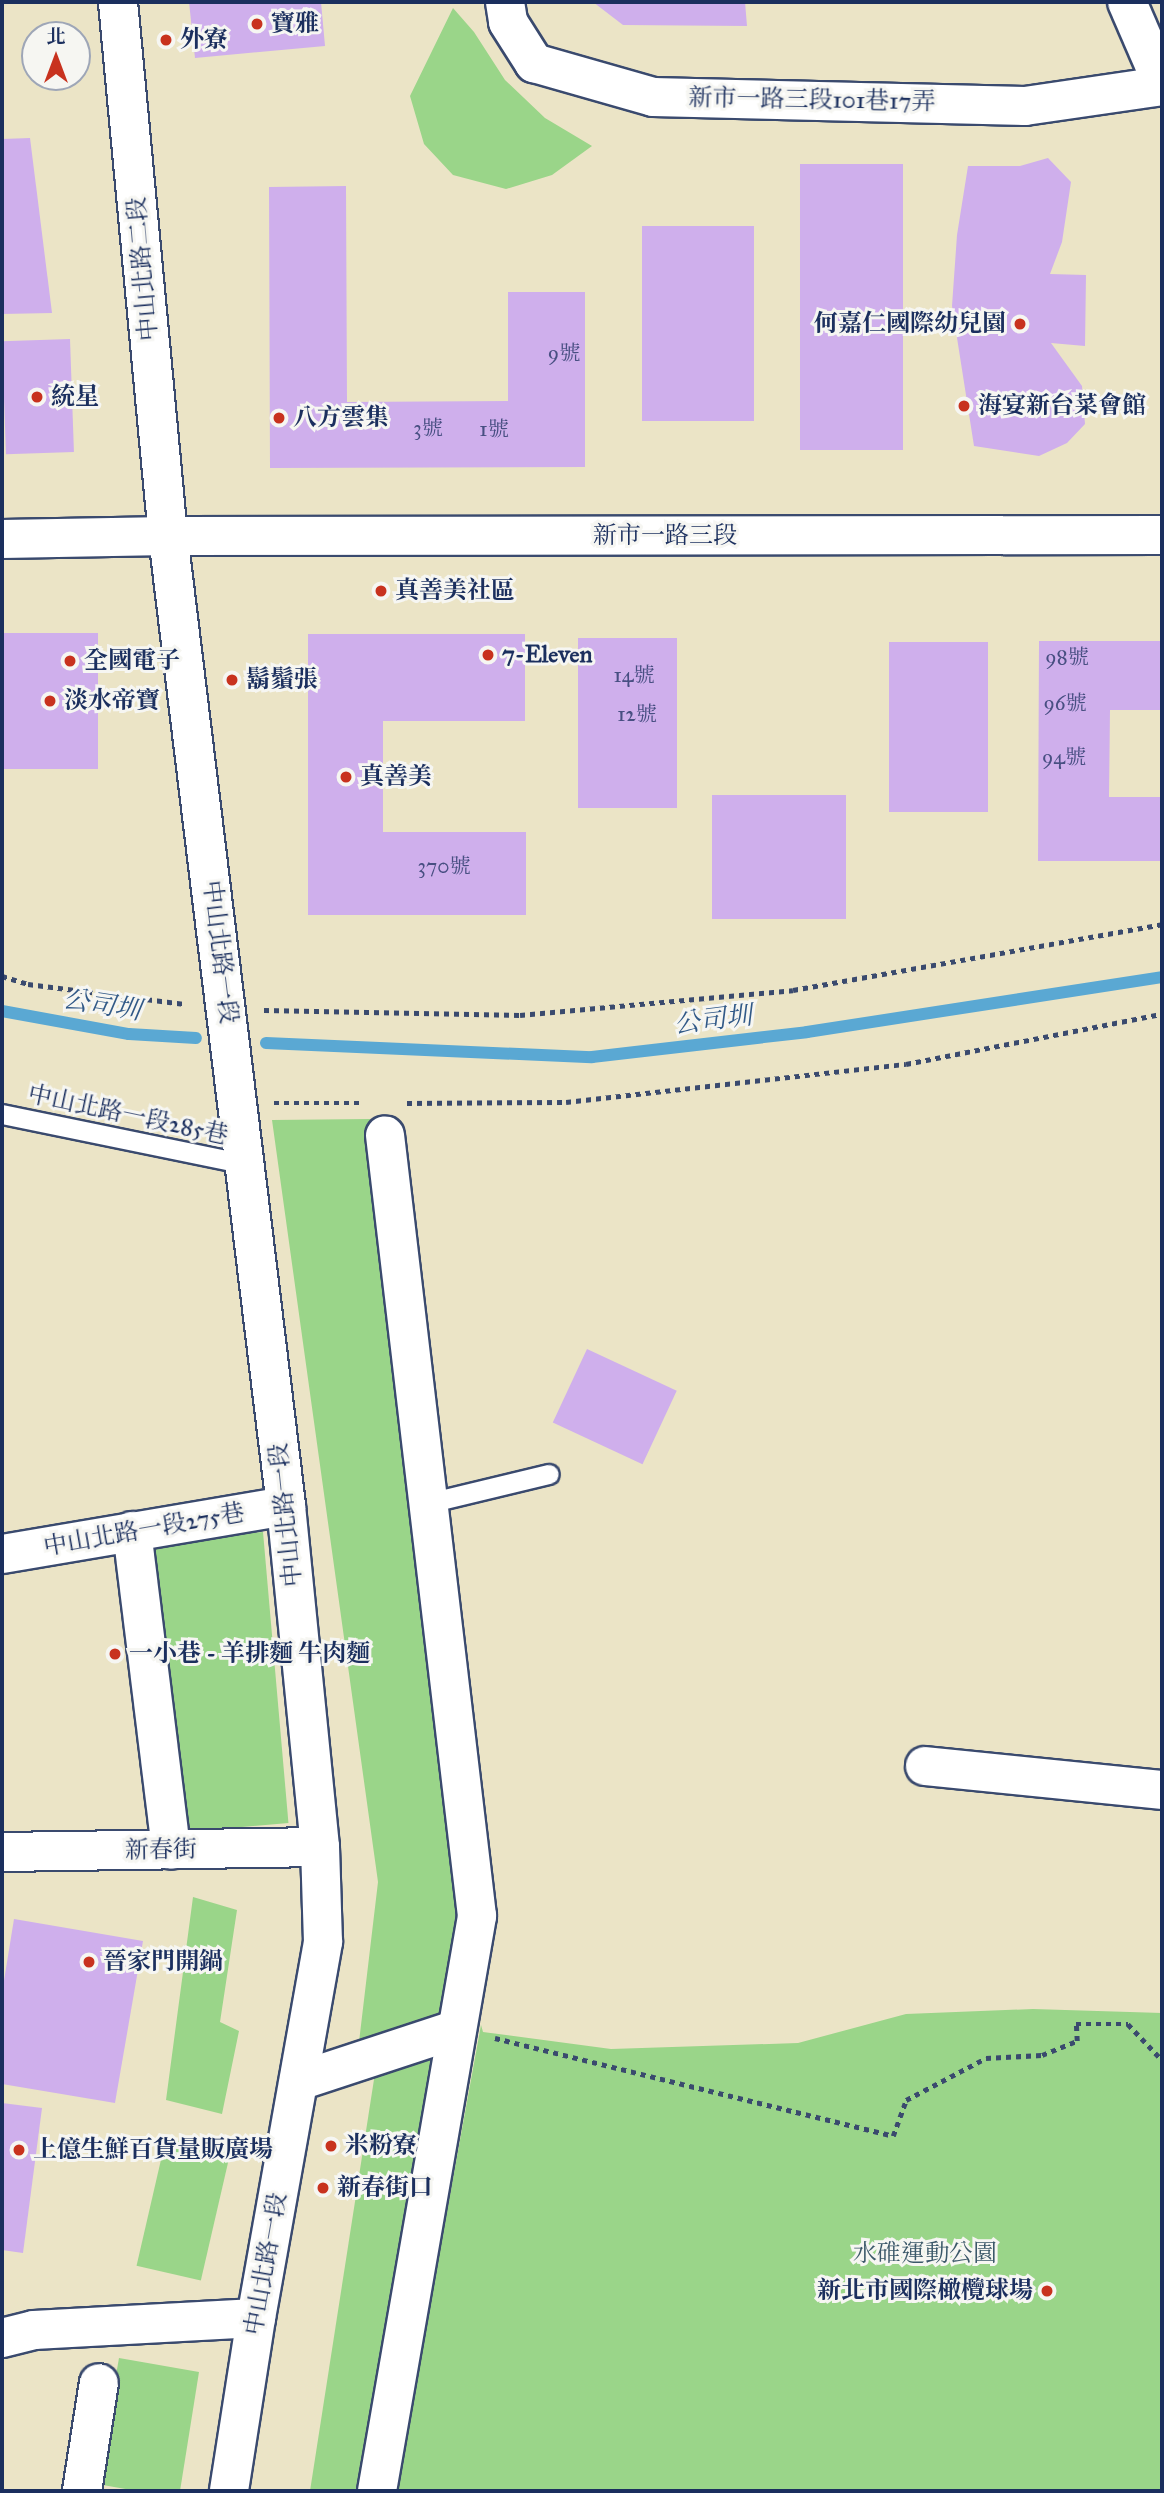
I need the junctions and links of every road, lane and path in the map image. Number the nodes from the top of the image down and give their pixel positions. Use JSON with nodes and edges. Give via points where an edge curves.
{"nodes":[{"id":1,"x":118,"y":2,"type":"edge"},
{"id":2,"x":505,"y":2,"type":"edge"},
{"id":3,"x":1127,"y":2,"type":"edge"},
{"id":4,"x":1162,"y":84,"type":"edge"},
{"id":5,"x":167,"y":536,"type":"junction"},
{"id":6,"x":1162,"y":536,"type":"edge"},
{"id":7,"x":2,"y":540,"type":"edge"},
{"id":8,"x":1162,"y":924,"type":"edge"},
{"id":9,"x":2,"y":976,"type":"edge"},
{"id":10,"x":227,"y":1009,"type":"junction"},
{"id":11,"x":1162,"y":1014,"type":"edge"},
{"id":12,"x":238,"y":1103,"type":"junction"},
{"id":13,"x":387,"y":1113,"type":"junction"},
{"id":14,"x":2,"y":1114,"type":"edge"},
{"id":15,"x":245,"y":1164,"type":"junction"},
{"id":16,"x":549,"y":1474,"type":"dead end"},
{"id":17,"x":428,"y":1503,"type":"junction"},
{"id":18,"x":286,"y":1506,"type":"junction"},
{"id":19,"x":132,"y":1531,"type":"junction"},
{"id":20,"x":2,"y":1554,"type":"edge"},
{"id":21,"x":925,"y":1766,"type":"dead end"},
{"id":22,"x":1162,"y":1790,"type":"edge"},
{"id":23,"x":320,"y":1847,"type":"junction"},
{"id":24,"x":171,"y":1850,"type":"junction"},
{"id":25,"x":2,"y":1852,"type":"edge"},
{"id":26,"x":457,"y":2029,"type":"junction"},
{"id":27,"x":1162,"y":2060,"type":"edge"},
{"id":28,"x":299,"y":2081,"type":"junction"},
{"id":29,"x":256,"y":2318,"type":"junction"},
{"id":30,"x":2,"y":2338,"type":"edge"},
{"id":31,"x":99,"y":2383,"type":"dead end"},
{"id":32,"x":82,"y":2491,"type":"edge"},
{"id":33,"x":229,"y":2491,"type":"edge"},
{"id":34,"x":377,"y":2491,"type":"edge"}],
"edges":[{"from":1,"to":5,"type":"street","name":"中山北路二段"},
{"from":2,"to":4,"type":"street","name":"新市一路三段101巷17弄","via":[[508,22],[534,64],[653,97],[1025,106]]},
{"from":3,"to":4,"type":"street"},
{"from":5,"to":6,"type":"street","name":"新市一路三段"},
{"from":5,"to":7,"type":"street","name":"新市一路三段"},
{"from":5,"to":10,"type":"street","name":"中山北路一段"},
{"from":8,"to":10,"type":"path","via":[[793,990],[520,1015]]},
{"from":9,"to":10,"type":"path","via":[[28,984]]},
{"from":10,"to":12,"type":"street","name":"中山北路一段"},
{"from":11,"to":13,"type":"path","via":[[906,1064],[566,1102]]},
{"from":12,"to":13,"type":"path"},
{"from":12,"to":15,"type":"street","name":"中山北路一段"},
{"from":13,"to":17,"type":"street"},
{"from":14,"to":15,"type":"lane","name":"中山北路一段285巷"},
{"from":15,"to":18,"type":"street","name":"中山北路一段"},
{"from":16,"to":17,"type":"lane"},
{"from":17,"to":26,"type":"street","via":[[477,1916]]},
{"from":18,"to":19,"type":"street","name":"中山北路一段275巷"},
{"from":18,"to":23,"type":"street","name":"中山北路一段"},
{"from":19,"to":20,"type":"street","name":"中山北路一段275巷"},
{"from":19,"to":24,"type":"street"},
{"from":21,"to":22,"type":"street"},
{"from":23,"to":24,"type":"street","name":"新春街"},
{"from":23,"to":28,"type":"street","name":"中山北路一段","via":[[323,1942]]},
{"from":24,"to":25,"type":"street","name":"新春街"},
{"from":26,"to":27,"type":"path","via":[[893,2136],[906,2099],[986,2058],[1042,2055],[1077,2041],[1076,2024],[1128,2024]]},
{"from":26,"to":28,"type":"street"},
{"from":26,"to":34,"type":"street"},
{"from":28,"to":29,"type":"street","name":"中山北路一段"},
{"from":29,"to":30,"type":"street","via":[[34,2330]]},
{"from":29,"to":33,"type":"street","name":"中山北路一段"},
{"from":31,"to":32,"type":"street"}]}
